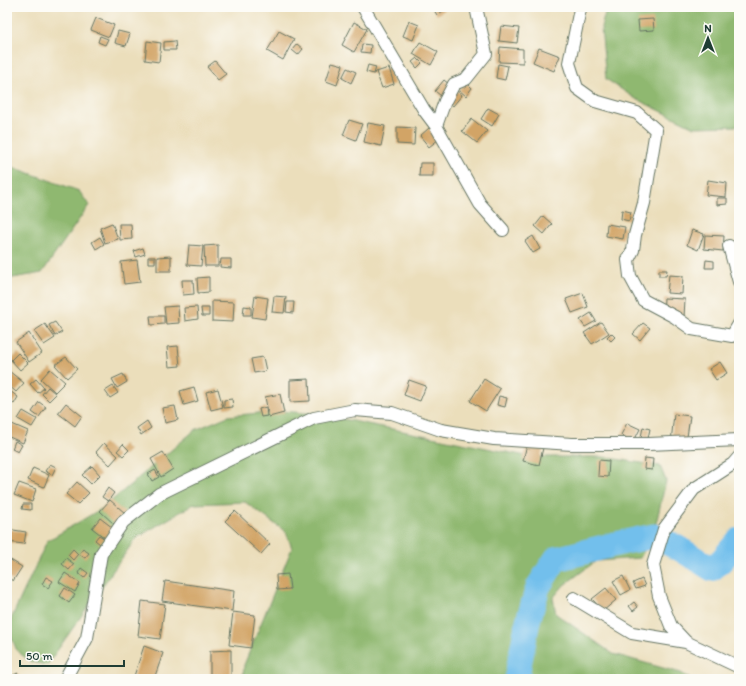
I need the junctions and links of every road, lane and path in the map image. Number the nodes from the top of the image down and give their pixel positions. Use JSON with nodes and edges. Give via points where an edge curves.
{"nodes":[{"id":1,"x":363,"y":7,"type":"edge"},
{"id":2,"x":476,"y":7,"type":"edge"},
{"id":3,"x":579,"y":7,"type":"edge"},
{"id":4,"x":436,"y":126,"type":"junction"},
{"id":5,"x":504,"y":230,"type":"dead end"},
{"id":6,"x":730,"y":246,"type":"dead end"},
{"id":7,"x":739,"y":282,"type":"edge"},
{"id":8,"x":739,"y":324,"type":"edge"},
{"id":9,"x":739,"y":440,"type":"edge"},
{"id":10,"x":739,"y":457,"type":"edge"},
{"id":11,"x":574,"y":598,"type":"dead end"},
{"id":12,"x":686,"y":642,"type":"junction"},
{"id":13,"x":739,"y":667,"type":"edge"},
{"id":14,"x":65,"y":679,"type":"edge"}],
"edges":[{"from":1,"to":4,"type":"street"},
{"from":2,"to":4,"type":"street","via":[[486,54],[466,79],[454,84]]},
{"from":3,"to":8,"type":"street","via":[[569,63],[577,88],[595,101],[637,113],[656,130],[641,214],[633,250],[628,260],[630,276],[643,300],[675,316],[692,329],[732,336]]},
{"from":4,"to":5,"type":"street","via":[[480,204]]},
{"from":6,"to":7,"type":"street"},
{"from":9,"to":14,"type":"street","via":[[572,444],[494,439],[441,430],[385,412],[355,410],[314,418],[159,494],[123,522],[102,554],[87,638]]},
{"from":10,"to":12,"type":"street","via":[[733,464],[694,489],[664,528],[653,565],[660,596],[671,626]]},
{"from":11,"to":12,"type":"street","via":[[632,633]]},
{"from":12,"to":13,"type":"street"}]}
